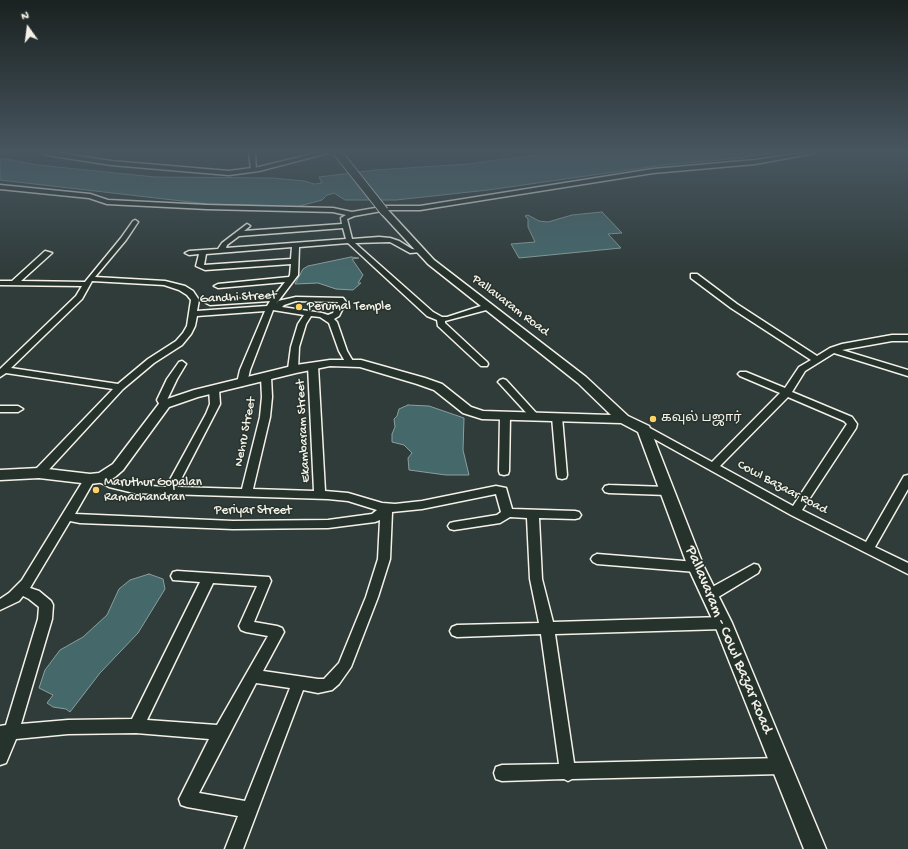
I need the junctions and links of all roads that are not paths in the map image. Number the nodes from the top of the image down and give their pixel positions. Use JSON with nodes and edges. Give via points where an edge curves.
{"nodes":[{"id":1,"x":56,"y":193,"type":"edge"},
{"id":2,"x":369,"y":193,"type":"edge"},
{"id":3,"x":517,"y":193,"type":"edge"},
{"id":4,"x":352,"y":214,"type":"junction"},
{"id":5,"x":135,"y":222,"type":"dead end"},
{"id":6,"x":248,"y":226,"type":"dead end"},
{"id":7,"x":347,"y":226,"type":"junction"},
{"id":8,"x":237,"y":234,"type":"junction"},
{"id":9,"x":350,"y":242,"type":"junction"},
{"id":10,"x":296,"y":245,"type":"junction"},
{"id":11,"x":221,"y":251,"type":"junction"},
{"id":12,"x":419,"y":251,"type":"junction"},
{"id":13,"x":203,"y":252,"type":"junction"},
{"id":14,"x":48,"y":253,"type":"dead end"},
{"id":15,"x":189,"y":253,"type":"dead end"},
{"id":16,"x":296,"y":261,"type":"junction"},
{"id":17,"x":694,"y":276,"type":"dead end"},
{"id":18,"x":291,"y":280,"type":"junction"},
{"id":19,"x":89,"y":282,"type":"junction"},
{"id":20,"x":0,"y":283,"type":"edge"},
{"id":21,"x":14,"y":283,"type":"junction"},
{"id":22,"x":218,"y":286,"type":"dead end"},
{"id":23,"x":275,"y":298,"type":"junction"},
{"id":24,"x":210,"y":303,"type":"dead end"},
{"id":25,"x":487,"y":307,"type":"junction"},
{"id":26,"x":273,"y":308,"type":"junction"},
{"id":27,"x":309,"y":313,"type":"junction"},
{"id":28,"x":194,"y":314,"type":"junction"},
{"id":29,"x":330,"y":318,"type":"junction"},
{"id":30,"x":441,"y":319,"type":"junction"},
{"id":31,"x":908,"y":338,"type":"edge"},
{"id":32,"x":833,"y":350,"type":"junction"},
{"id":33,"x":817,"y":360,"type":"junction"},
{"id":34,"x":350,"y":363,"type":"junction"},
{"id":35,"x":182,"y":364,"type":"dead end"},
{"id":36,"x":484,"y":364,"type":"dead end"},
{"id":37,"x":313,"y":366,"type":"junction"},
{"id":38,"x":294,"y":369,"type":"junction"},
{"id":39,"x":2,"y":370,"type":"edge"},
{"id":40,"x":908,"y":373,"type":"edge"},
{"id":41,"x":743,"y":374,"type":"dead end"},
{"id":42,"x":266,"y":377,"type":"junction"},
{"id":43,"x":503,"y":382,"type":"dead end"},
{"id":44,"x":242,"y":383,"type":"junction"},
{"id":45,"x":120,"y":387,"type":"junction"},
{"id":46,"x":214,"y":389,"type":"junction"},
{"id":47,"x":787,"y":392,"type":"junction"},
{"id":48,"x":164,"y":405,"type":"junction"},
{"id":49,"x":0,"y":409,"type":"edge"},
{"id":50,"x":18,"y":409,"type":"dead end"},
{"id":51,"x":505,"y":416,"type":"junction"},
{"id":52,"x":535,"y":417,"type":"junction"},
{"id":53,"x":557,"y":417,"type":"junction"},
{"id":54,"x":623,"y":419,"type":"junction"},
{"id":55,"x":644,"y":429,"type":"junction"},
{"id":56,"x":713,"y":467,"type":"junction"},
{"id":57,"x":504,"y":471,"type":"dead end"},
{"id":58,"x":39,"y":473,"type":"junction"},
{"id":59,"x":0,"y":475,"type":"edge"},
{"id":60,"x":562,"y":475,"type":"dead end"},
{"id":61,"x":96,"y":478,"type":"junction"},
{"id":62,"x":908,"y":479,"type":"edge"},
{"id":63,"x":609,"y":490,"type":"dead end"},
{"id":64,"x":667,"y":491,"type":"junction"},
{"id":65,"x":169,"y":492,"type":"junction"},
{"id":66,"x":247,"y":493,"type":"junction"},
{"id":67,"x":320,"y":495,"type":"junction"},
{"id":68,"x":387,"y":507,"type":"junction"},
{"id":69,"x":794,"y":512,"type":"junction"},
{"id":70,"x":507,"y":513,"type":"junction"},
{"id":71,"x":534,"y":514,"type":"junction"},
{"id":72,"x":575,"y":515,"type":"dead end"},
{"id":73,"x":68,"y":516,"type":"junction"},
{"id":74,"x":454,"y":526,"type":"dead end"},
{"id":75,"x":868,"y":549,"type":"junction"},
{"id":76,"x":597,"y":558,"type":"dead end"},
{"id":77,"x":696,"y":567,"type":"junction"},
{"id":78,"x":754,"y":569,"type":"dead end"},
{"id":79,"x":908,"y":569,"type":"edge"},
{"id":80,"x":177,"y":576,"type":"dead end"},
{"id":81,"x":209,"y":578,"type":"junction"},
{"id":82,"x":20,"y":590,"type":"junction"},
{"id":83,"x":710,"y":595,"type":"junction"},
{"id":84,"x":0,"y":605,"type":"edge"},
{"id":85,"x":723,"y":623,"type":"junction"},
{"id":86,"x":547,"y":627,"type":"junction"},
{"id":87,"x":457,"y":631,"type":"dead end"},
{"id":88,"x":253,"y":676,"type":"junction"},
{"id":89,"x":299,"y":683,"type":"junction"},
{"id":90,"x":136,"y":726,"type":"junction"},
{"id":91,"x":5,"y":733,"type":"edge"},
{"id":92,"x":222,"y":733,"type":"junction"},
{"id":93,"x":0,"y":757,"type":"edge"},
{"id":94,"x":781,"y":766,"type":"junction"},
{"id":95,"x":502,"y":773,"type":"dead end"},
{"id":96,"x":568,"y":773,"type":"junction"},
{"id":97,"x":249,"y":810,"type":"junction"},
{"id":98,"x":234,"y":849,"type":"edge"},
{"id":99,"x":815,"y":849,"type":"edge"}],
"edges":[{"from":1,"to":4,"type":"street","via":[[90,196],[107,202],[334,210]]},
{"from":2,"to":12,"type":"street","name":"Pallavaram Road","bridge":true},
{"from":3,"to":4,"type":"street","via":[[420,208],[387,208]]},
{"from":4,"to":7,"type":"street","via":[[344,218]]},
{"from":5,"to":19,"type":"street","via":[[124,240]]},
{"from":6,"to":8,"type":"street"},
{"from":7,"to":8,"type":"street"},
{"from":7,"to":9,"type":"street"},
{"from":8,"to":11,"type":"street","via":[[224,244]]},
{"from":9,"to":10,"type":"street"},
{"from":9,"to":12,"type":"street","via":[[390,240],[410,251]]},
{"from":9,"to":30,"type":"street","via":[[430,314]]},
{"from":10,"to":11,"type":"street"},
{"from":10,"to":16,"type":"street"},
{"from":11,"to":13,"type":"street"},
{"from":12,"to":25,"type":"street","name":"Pallavaram Road"},
{"from":13,"to":15,"type":"street"},
{"from":13,"to":16,"type":"street","via":[[200,266],[205,268]]},
{"from":14,"to":21,"type":"street"},
{"from":16,"to":18,"type":"street"},
{"from":17,"to":33,"type":"street","via":[[734,306]]},
{"from":18,"to":22,"type":"street"},
{"from":18,"to":23,"type":"street"},
{"from":19,"to":21,"type":"street"},
{"from":19,"to":28,"type":"street","via":[[165,283],[182,288],[195,300]]},
{"from":19,"to":39,"type":"street","via":[[79,297]]},
{"from":20,"to":21,"type":"street"},
{"from":23,"to":24,"type":"street"},
{"from":23,"to":26,"type":"street"},
{"from":25,"to":30,"type":"street"},
{"from":25,"to":54,"type":"street","name":"Pallavaram Road","via":[[582,380]]},
{"from":26,"to":27,"type":"street","name":"Gandhi Street"},
{"from":26,"to":28,"type":"street","name":"Gandhi Street"},
{"from":26,"to":29,"type":"street","via":[[296,299],[340,300],[342,302],[336,314]]},
{"from":26,"to":44,"type":"street","via":[[244,370]]},
{"from":27,"to":29,"type":"street","name":"Gandhi Street"},
{"from":27,"to":38,"type":"street","via":[[302,324],[295,347]]},
{"from":28,"to":45,"type":"street","via":[[187,334],[179,342]]},
{"from":29,"to":34,"type":"street"},
{"from":30,"to":36,"type":"street","via":[[441,324]]},
{"from":31,"to":32,"type":"street","via":[[864,342]]},
{"from":32,"to":33,"type":"street"},
{"from":32,"to":40,"type":"street"},
{"from":33,"to":47,"type":"street","via":[[802,369]]},
{"from":34,"to":37,"type":"street"},
{"from":34,"to":51,"type":"street","via":[[380,369],[438,387],[473,414]]},
{"from":35,"to":48,"type":"street","via":[[162,400]]},
{"from":37,"to":38,"type":"street"},
{"from":37,"to":67,"type":"street","name":"Ekambaram Street"},
{"from":38,"to":42,"type":"street"},
{"from":39,"to":45,"type":"street"},
{"from":41,"to":47,"type":"street"},
{"from":42,"to":44,"type":"street"},
{"from":42,"to":66,"type":"street","name":"Nehru Street","via":[[268,397],[265,417]]},
{"from":43,"to":52,"type":"street"},
{"from":44,"to":46,"type":"street"},
{"from":45,"to":58,"type":"street"},
{"from":46,"to":48,"type":"street","via":[[172,400]]},
{"from":46,"to":65,"type":"street","via":[[215,404],[211,414]]},
{"from":47,"to":56,"type":"street"},
{"from":47,"to":69,"type":"street","via":[[848,419],[852,424]]},
{"from":48,"to":61,"type":"street","via":[[118,467],[110,474]]},
{"from":49,"to":50,"type":"street"},
{"from":51,"to":52,"type":"street"},
{"from":51,"to":57,"type":"street"},
{"from":52,"to":53,"type":"street"},
{"from":53,"to":54,"type":"street"},
{"from":53,"to":60,"type":"street"},
{"from":54,"to":55,"type":"street"},
{"from":55,"to":56,"type":"street","name":"Cowl Bazaar Road"},
{"from":55,"to":64,"type":"street","name":"Pallavaram - Cowl Bazar Road"},
{"from":56,"to":69,"type":"street","name":"Cowl Bazaar Road"},
{"from":58,"to":59,"type":"street"},
{"from":58,"to":61,"type":"street"},
{"from":61,"to":65,"type":"street","via":[[134,489]]},
{"from":61,"to":73,"type":"street"},
{"from":62,"to":75,"type":"street"},
{"from":63,"to":64,"type":"street"},
{"from":64,"to":77,"type":"street","name":"Pallavaram - Cowl Bazar Road"},
{"from":65,"to":66,"type":"street"},
{"from":66,"to":67,"type":"street"},
{"from":67,"to":68,"type":"street","via":[[348,497]]},
{"from":68,"to":70,"type":"street","via":[[422,505],[496,490],[502,491]]},
{"from":68,"to":73,"type":"street","name":"Periyar Street","via":[[375,518],[328,524],[219,525],[80,519]]},
{"from":68,"to":89,"type":"street","via":[[384,559],[344,667],[327,685]]},
{"from":69,"to":75,"type":"street","name":"Cowl Bazaar Road"},
{"from":70,"to":71,"type":"street"},
{"from":70,"to":74,"type":"street","via":[[500,519]]},
{"from":71,"to":72,"type":"street"},
{"from":71,"to":86,"type":"street","via":[[536,579]]},
{"from":73,"to":82,"type":"street"},
{"from":75,"to":79,"type":"street","name":"Cowl Bazaar Road"},
{"from":76,"to":77,"type":"street"},
{"from":77,"to":83,"type":"street","name":"Pallavaram - Cowl Bazar Road"},
{"from":78,"to":83,"type":"street"},
{"from":80,"to":81,"type":"street"},
{"from":81,"to":88,"type":"street","via":[[265,581],[246,626],[277,632]]},
{"from":81,"to":90,"type":"street"},
{"from":82,"to":84,"type":"street"},
{"from":82,"to":91,"type":"street","via":[[34,595],[46,605],[45,619]]},
{"from":83,"to":85,"type":"street","name":"Pallavaram - Cowl Bazar Road"},
{"from":85,"to":86,"type":"street"},
{"from":85,"to":94,"type":"street","name":"Pallavaram - Cowl Bazar Road"},
{"from":86,"to":87,"type":"street"},
{"from":86,"to":96,"type":"street"},
{"from":88,"to":89,"type":"street"},
{"from":88,"to":92,"type":"street"},
{"from":89,"to":97,"type":"street"},
{"from":90,"to":91,"type":"street","via":[[68,727]]},
{"from":90,"to":92,"type":"street"},
{"from":91,"to":93,"type":"street"},
{"from":92,"to":97,"type":"street","via":[[187,799]]},
{"from":94,"to":96,"type":"street"},
{"from":94,"to":99,"type":"street","name":"Pallavaram - Cowl Bazar Road"},
{"from":95,"to":96,"type":"street"},
{"from":97,"to":98,"type":"street"}]}
